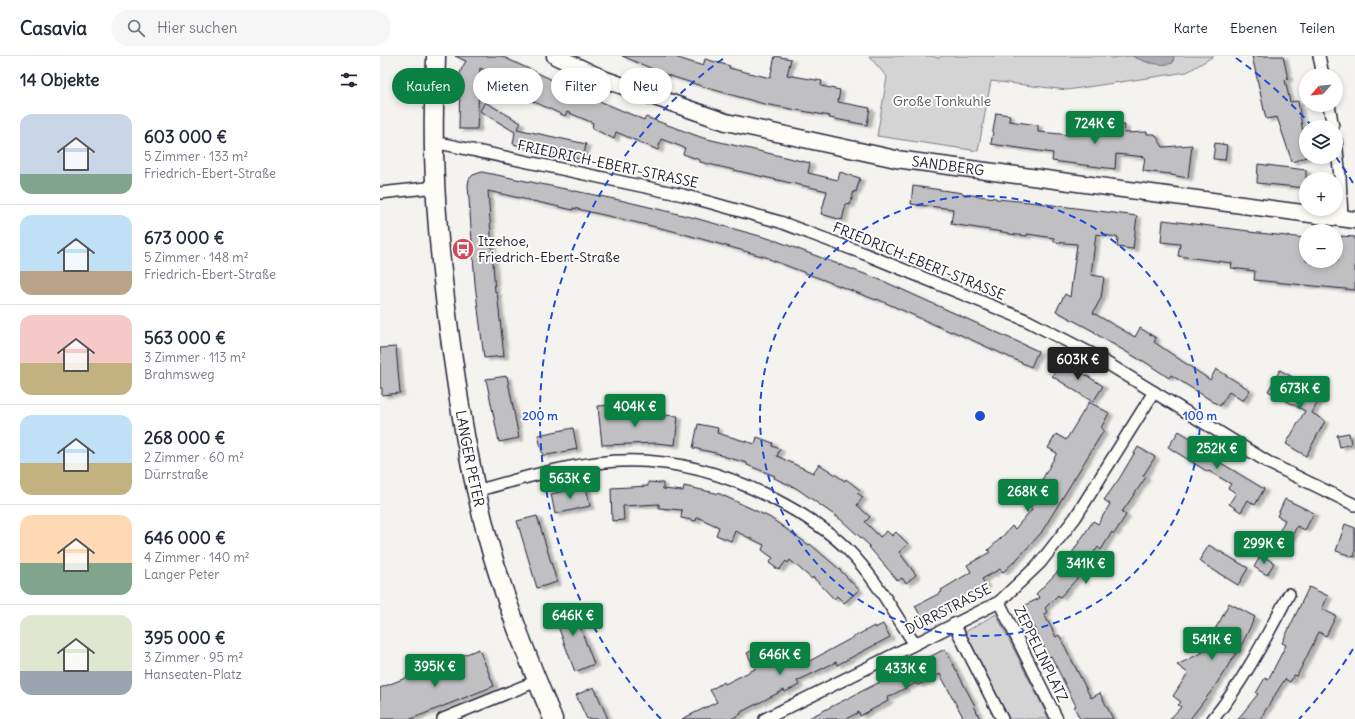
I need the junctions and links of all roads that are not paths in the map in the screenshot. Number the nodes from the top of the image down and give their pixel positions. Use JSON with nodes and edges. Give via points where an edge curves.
{"nodes":[{"id":1,"x":436,"y":56,"type":"edge"},
{"id":2,"x":1319,"y":56,"type":"edge"},
{"id":3,"x":561,"y":58,"type":"edge"},
{"id":4,"x":1322,"y":68,"type":"edge"},
{"id":5,"x":434,"y":142,"type":"junction"},
{"id":6,"x":1339,"y":164,"type":"edge"},
{"id":7,"x":436,"y":187,"type":"junction"},
{"id":8,"x":380,"y":193,"type":"edge"},
{"id":9,"x":1348,"y":219,"type":"edge"},
{"id":10,"x":1154,"y":392,"type":"junction"},
{"id":11,"x":476,"y":491,"type":"junction"},
{"id":12,"x":1355,"y":505,"type":"edge"},
{"id":13,"x":1289,"y":594,"type":"dead end"},
{"id":14,"x":998,"y":602,"type":"junction"},
{"id":15,"x":954,"y":624,"type":"junction"},
{"id":16,"x":914,"y":643,"type":"junction"},
{"id":17,"x":537,"y":681,"type":"junction"},
{"id":18,"x":443,"y":719,"type":"edge"},
{"id":19,"x":553,"y":719,"type":"edge"},
{"id":20,"x":765,"y":719,"type":"edge"},
{"id":21,"x":1002,"y":719,"type":"edge"},
{"id":22,"x":1057,"y":719,"type":"edge"},
{"id":23,"x":1213,"y":719,"type":"edge"}],
"edges":[{"from":1,"to":5,"type":"main road","name":"LANGER PETER"},
{"from":2,"to":4,"type":"street"},
{"from":3,"to":9,"type":"main road","name":"SANDBERG","via":[[606,80],[726,122],[896,159]]},
{"from":5,"to":7,"type":"main road","name":"LANGER PETER"},
{"from":5,"to":10,"type":"street","name":"FRIEDRICH-EBERT-STRASSE","via":[[683,195],[780,222],[1026,320],[1092,354]]},
{"from":6,"to":9,"type":"street"},
{"from":7,"to":8,"type":"street"},
{"from":7,"to":11,"type":"main road","name":"LANGER PETER","via":[[450,342]]},
{"from":10,"to":12,"type":"street","name":"FRIEDRICH-EBERT-STRASSE","via":[[1271,464]]},
{"from":10,"to":14,"type":"street","name":"DÜRRSTRASSE","via":[[1075,518],[1040,563]]},
{"from":11,"to":16,"type":"street","via":[[556,470],[627,461],[658,462],[688,467],[743,484],[810,519],[850,552],[877,586]]},
{"from":11,"to":17,"type":"main road","name":"LANGER PETER","via":[[501,583]]},
{"from":13,"to":23,"type":"street","via":[[1253,662]]},
{"from":14,"to":15,"type":"street","name":"DÜRRSTRASSE"},
{"from":14,"to":22,"type":"street","name":"ZEPPELINPLATZ"},
{"from":15,"to":16,"type":"street","name":"DÜRRSTRASSE"},
{"from":15,"to":21,"type":"street"},
{"from":16,"to":20,"type":"street","name":"DÜRRSTRASSE"},
{"from":17,"to":18,"type":"street"},
{"from":17,"to":19,"type":"main road","name":"LANGER PETER"}]}
